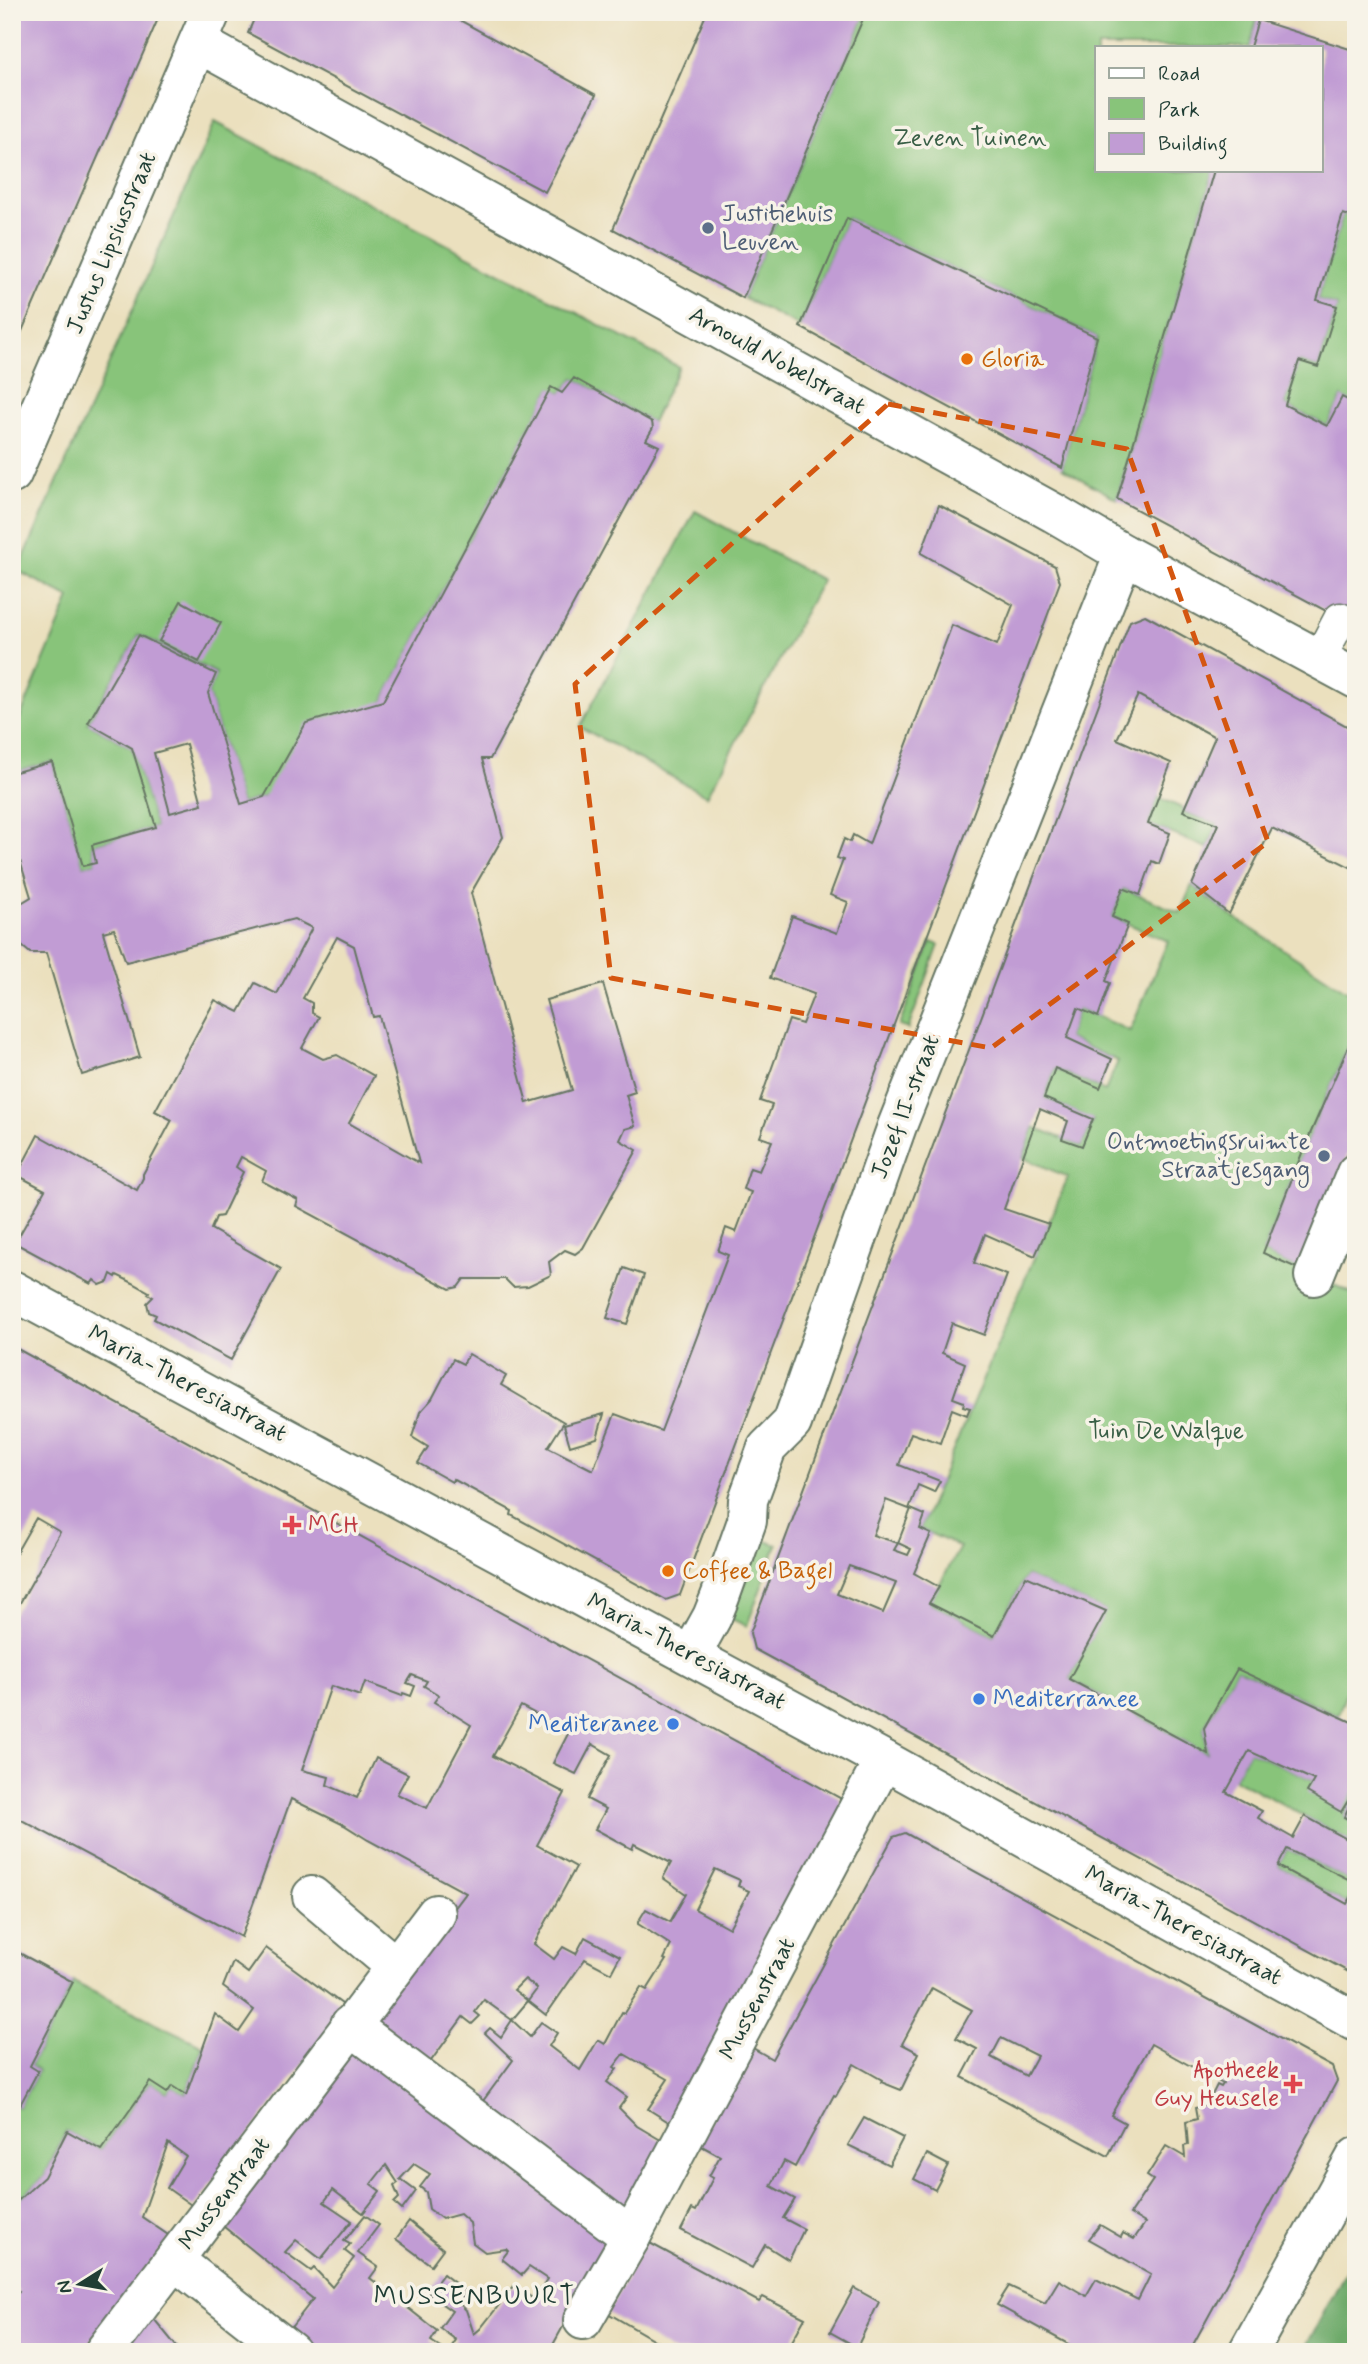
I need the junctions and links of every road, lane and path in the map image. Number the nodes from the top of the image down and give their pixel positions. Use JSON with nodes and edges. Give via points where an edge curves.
{"nodes":[{"id":1,"x":205,"y":28,"type":"edge"},
{"id":2,"x":12,"y":474,"type":"edge"},
{"id":3,"x":1124,"y":554,"type":"junction"},
{"id":4,"x":1340,"y":619,"type":"dead end"},
{"id":5,"x":1319,"y":659,"type":"junction"},
{"id":6,"x":1356,"y":679,"type":"edge"},
{"id":7,"x":1356,"y":1173,"type":"edge"},
{"id":8,"x":1314,"y":1276,"type":"dead end"},
{"id":9,"x":12,"y":1290,"type":"edge"},
{"id":10,"x":691,"y":1655,"type":"junction"},
{"id":11,"x":884,"y":1760,"type":"junction"},
{"id":12,"x":312,"y":1896,"type":"dead end"},
{"id":13,"x":436,"y":1914,"type":"dead end"},
{"id":14,"x":395,"y":1966,"type":"junction"},
{"id":15,"x":1356,"y":2022,"type":"edge"},
{"id":16,"x":350,"y":2025,"type":"junction"},
{"id":17,"x":1356,"y":2157,"type":"edge"},
{"id":18,"x":631,"y":2237,"type":"junction"},
{"id":19,"x":175,"y":2261,"type":"junction"},
{"id":20,"x":583,"y":2320,"type":"dead end"},
{"id":21,"x":104,"y":2352,"type":"edge"},
{"id":22,"x":291,"y":2352,"type":"edge"},
{"id":23,"x":1248,"y":2352,"type":"edge"}],
"edges":[{"from":1,"to":2,"type":"street","name":"Justus Lipsiusstraat"},
{"from":1,"to":3,"type":"street","name":"Arnould Nobelstraat"},
{"from":3,"to":5,"type":"street","name":"Arnould Nobelstraat"},
{"from":3,"to":10,"type":"street","name":"Jozef II-straat","via":[[897,1126],[792,1423],[767,1448],[720,1597]]},
{"from":4,"to":5,"type":"lane"},
{"from":5,"to":6,"type":"street","name":"Arnould Nobelstraat"},
{"from":7,"to":8,"type":"street"},
{"from":9,"to":10,"type":"street","name":"Maria-Theresiastraat"},
{"from":10,"to":11,"type":"street","name":"Maria-Theresiastraat"},
{"from":11,"to":15,"type":"street","name":"Maria-Theresiastraat"},
{"from":11,"to":18,"type":"street","name":"Mussenstraat"},
{"from":12,"to":14,"type":"street"},
{"from":13,"to":14,"type":"street","name":"Mussenstraat"},
{"from":14,"to":16,"type":"street","name":"Mussenstraat"},
{"from":16,"to":18,"type":"street"},
{"from":16,"to":19,"type":"street","name":"Mussenstraat"},
{"from":17,"to":23,"type":"street"},
{"from":18,"to":20,"type":"street","name":"Mussenstraat"},
{"from":19,"to":21,"type":"street","name":"Mussenstraat"},
{"from":19,"to":22,"type":"street","name":"Mussenstraat"}]}
